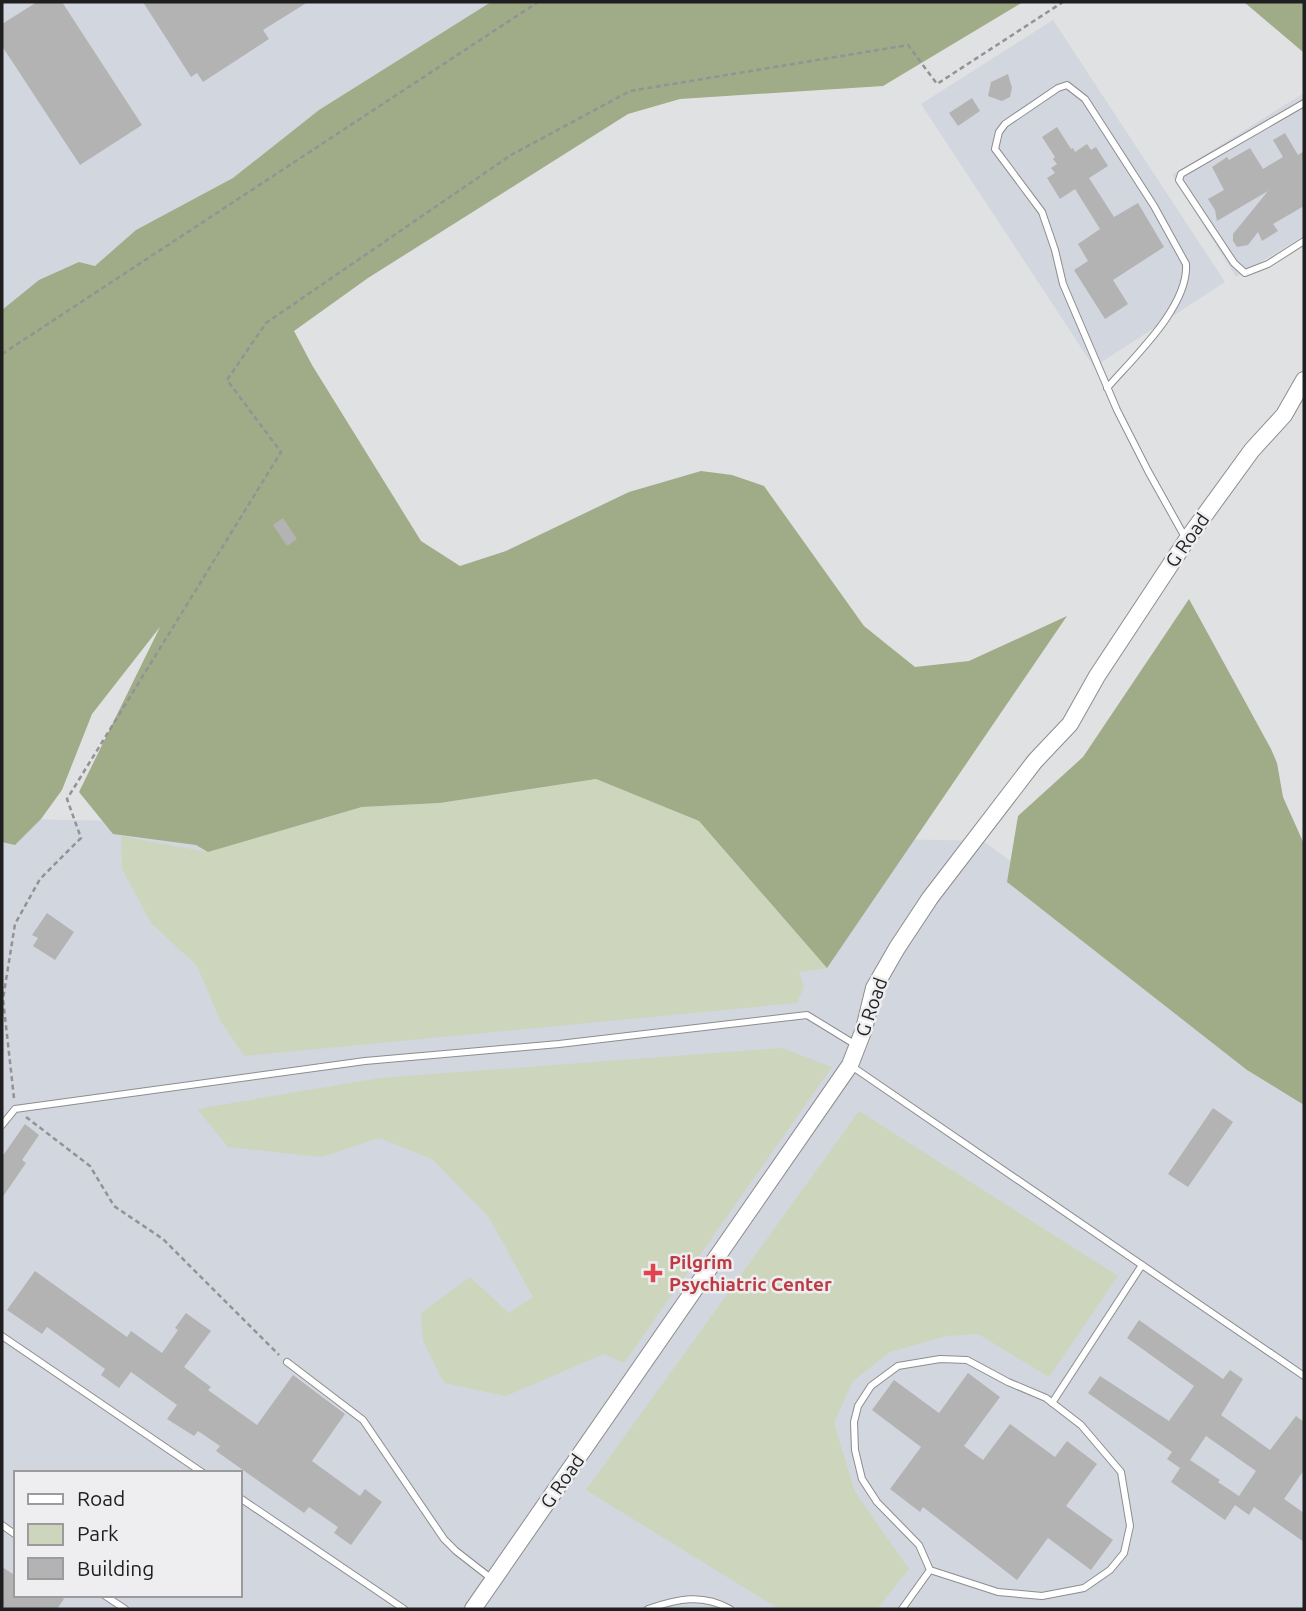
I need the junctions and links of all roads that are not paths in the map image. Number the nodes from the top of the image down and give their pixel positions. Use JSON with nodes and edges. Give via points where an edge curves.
{"nodes":[{"id":1,"x":1304,"y":103,"type":"edge"},
{"id":2,"x":1304,"y":241,"type":"edge"},
{"id":3,"x":1304,"y":380,"type":"edge"},
{"id":4,"x":1107,"y":388,"type":"junction"},
{"id":5,"x":1186,"y":540,"type":"junction"},
{"id":6,"x":857,"y":1046,"type":"junction"},
{"id":7,"x":850,"y":1065,"type":"junction"},
{"id":8,"x":2,"y":1125,"type":"edge"},
{"id":9,"x":1142,"y":1265,"type":"junction"},
{"id":10,"x":2,"y":1336,"type":"edge"},
{"id":11,"x":287,"y":1362,"type":"road end"},
{"id":12,"x":1304,"y":1376,"type":"edge"},
{"id":13,"x":1052,"y":1402,"type":"junction"},
{"id":14,"x":200,"y":1471,"type":"edge"},
{"id":15,"x":242,"y":1499,"type":"edge"},
{"id":16,"x":930,"y":1570,"type":"junction"},
{"id":17,"x":494,"y":1580,"type":"junction"},
{"id":18,"x":107,"y":1597,"type":"edge"},
{"id":19,"x":125,"y":1609,"type":"edge"},
{"id":20,"x":404,"y":1609,"type":"edge"},
{"id":21,"x":473,"y":1609,"type":"edge"},
{"id":22,"x":648,"y":1609,"type":"edge"},
{"id":23,"x":730,"y":1609,"type":"edge"},
{"id":24,"x":902,"y":1609,"type":"edge"}],
"edges":[{"from":1,"to":2,"type":"lane","via":[[1181,174],[1179,180],[1245,274]]},
{"from":3,"to":5,"type":"street","name":"G Road","via":[[1284,415],[1252,450]]},
{"from":4,"to":4,"type":"lane","via":[[1063,284],[1042,212],[995,149],[1005,124],[1067,85],[1085,99],[1186,264],[1177,301]]},
{"from":4,"to":5,"type":"lane"},
{"from":5,"to":6,"type":"street","name":"G Road","via":[[1070,724],[1035,761],[897,948],[874,988]]},
{"from":6,"to":7,"type":"street","name":"G Road"},
{"from":6,"to":8,"type":"lane","via":[[807,1015],[365,1061],[15,1109]]},
{"from":7,"to":9,"type":"lane"},
{"from":7,"to":17,"type":"street","name":"G Road"},
{"from":9,"to":12,"type":"lane"},
{"from":9,"to":13,"type":"lane"},
{"from":10,"to":14,"type":"lane"},
{"from":11,"to":17,"type":"lane","via":[[363,1420],[444,1539]]},
{"from":13,"to":16,"type":"lane","via":[[1081,1425],[1121,1472],[1130,1525],[1124,1553],[1111,1570],[1084,1588],[1042,1596],[998,1592]]},
{"from":13,"to":16,"type":"lane","via":[[967,1360],[898,1366],[871,1386],[853,1422],[862,1479],[877,1502],[919,1545]]},
{"from":15,"to":20,"type":"lane"},
{"from":16,"to":24,"type":"lane"},
{"from":17,"to":21,"type":"street","name":"G Road"},
{"from":18,"to":19,"type":"lane"},
{"from":22,"to":23,"type":"lane","via":[[701,1598]]}]}
